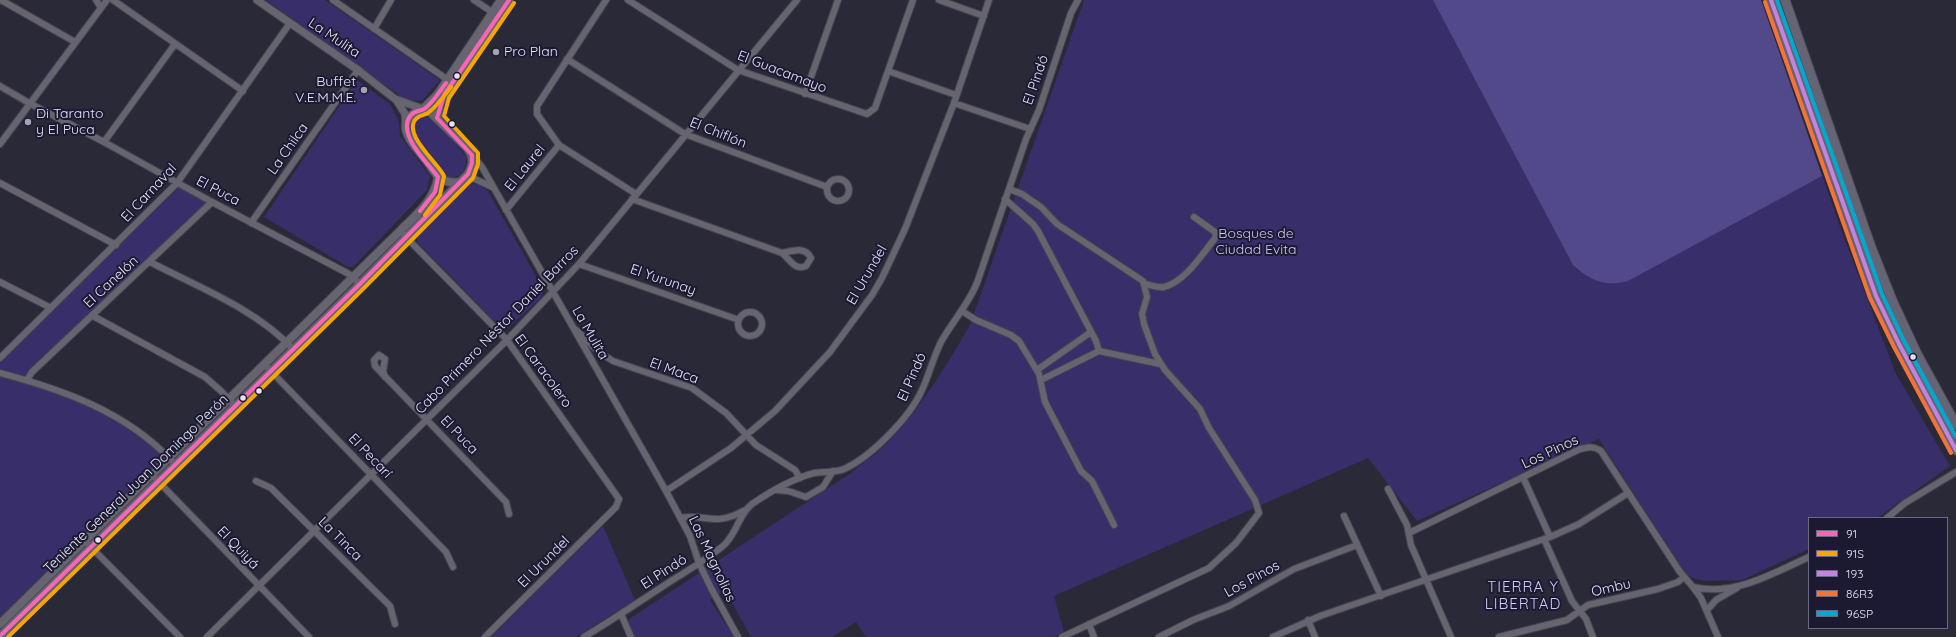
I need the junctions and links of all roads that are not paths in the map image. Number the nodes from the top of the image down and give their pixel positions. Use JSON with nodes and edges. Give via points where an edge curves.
{"nodes":[{"id":1,"x":1,"y":0,"type":"edge"},
{"id":2,"x":96,"y":0,"type":"edge"},
{"id":3,"x":107,"y":0,"type":"edge"},
{"id":4,"x":113,"y":0,"type":"edge"},
{"id":5,"x":257,"y":0,"type":"edge"},
{"id":6,"x":333,"y":0,"type":"edge"},
{"id":7,"x":391,"y":0,"type":"edge"},
{"id":8,"x":474,"y":0,"type":"edge"},
{"id":9,"x":500,"y":0,"type":"edge"},
{"id":10,"x":509,"y":0,"type":"edge"},
{"id":11,"x":606,"y":0,"type":"edge"},
{"id":12,"x":628,"y":0,"type":"edge"},
{"id":13,"x":797,"y":0,"type":"edge"},
{"id":14,"x":838,"y":0,"type":"edge"},
{"id":15,"x":914,"y":0,"type":"edge"},
{"id":16,"x":939,"y":0,"type":"edge"},
{"id":17,"x":989,"y":0,"type":"edge"},
{"id":18,"x":1078,"y":0,"type":"edge"},
{"id":19,"x":1771,"y":0,"type":"edge"},
{"id":20,"x":1785,"y":0,"type":"edge"},
{"id":21,"x":101,"y":8,"type":"junction"},
{"id":22,"x":492,"y":12,"type":"junction"},
{"id":23,"x":984,"y":16,"type":"junction"},
{"id":24,"x":290,"y":23,"type":"junction"},
{"id":25,"x":374,"y":29,"type":"junction"},
{"id":26,"x":75,"y":42,"type":"junction"},
{"id":27,"x":175,"y":44,"type":"junction"},
{"id":28,"x":567,"y":59,"type":"junction"},
{"id":29,"x":358,"y":70,"type":"junction"},
{"id":30,"x":738,"y":70,"type":"junction"},
{"id":31,"x":888,"y":71,"type":"junction"},
{"id":32,"x":448,"y":80,"type":"junction"},
{"id":33,"x":0,"y":86,"type":"edge"},
{"id":34,"x":242,"y":90,"type":"junction"},
{"id":35,"x":805,"y":94,"type":"junction"},
{"id":36,"x":956,"y":95,"type":"junction"},
{"id":37,"x":396,"y":99,"type":"junction"},
{"id":38,"x":29,"y":103,"type":"junction"},
{"id":39,"x":954,"y":103,"type":"junction"},
{"id":40,"x":423,"y":109,"type":"junction"},
{"id":41,"x":437,"y":118,"type":"junction"},
{"id":42,"x":406,"y":124,"type":"junction"},
{"id":43,"x":1030,"y":130,"type":"junction"},
{"id":44,"x":685,"y":134,"type":"junction"},
{"id":45,"x":104,"y":142,"type":"junction"},
{"id":46,"x":0,"y":144,"type":"edge"},
{"id":47,"x":559,"y":145,"type":"junction"},
{"id":48,"x":472,"y":155,"type":"junction"},
{"id":49,"x":438,"y":176,"type":"junction"},
{"id":50,"x":462,"y":180,"type":"junction"},
{"id":51,"x":0,"y":183,"type":"edge"},
{"id":52,"x":177,"y":183,"type":"junction"},
{"id":53,"x":827,"y":187,"type":"dead end"},
{"id":54,"x":493,"y":188,"type":"junction"},
{"id":55,"x":1009,"y":189,"type":"junction"},
{"id":56,"x":634,"y":197,"type":"junction"},
{"id":57,"x":1005,"y":199,"type":"junction"},
{"id":58,"x":212,"y":202,"type":"junction"},
{"id":59,"x":506,"y":210,"type":"junction"},
{"id":60,"x":1194,"y":217,"type":"dead end"},
{"id":61,"x":251,"y":223,"type":"junction"},
{"id":62,"x":400,"y":231,"type":"junction"},
{"id":63,"x":406,"y":238,"type":"junction"},
{"id":64,"x":116,"y":245,"type":"junction"},
{"id":65,"x":782,"y":253,"type":"dead end"},
{"id":66,"x":150,"y":262,"type":"junction"},
{"id":67,"x":579,"y":264,"type":"junction"},
{"id":68,"x":354,"y":278,"type":"junction"},
{"id":69,"x":0,"y":282,"type":"edge"},
{"id":70,"x":360,"y":284,"type":"junction"},
{"id":71,"x":1145,"y":284,"type":"junction"},
{"id":72,"x":552,"y":294,"type":"junction"},
{"id":73,"x":51,"y":308,"type":"junction"},
{"id":74,"x":962,"y":311,"type":"junction"},
{"id":75,"x":93,"y":316,"type":"junction"},
{"id":76,"x":739,"y":320,"type":"dead end"},
{"id":77,"x":570,"y":325,"type":"junction"},
{"id":78,"x":1091,"y":332,"type":"junction"},
{"id":79,"x":507,"y":340,"type":"junction"},
{"id":80,"x":287,"y":343,"type":"junction"},
{"id":81,"x":293,"y":350,"type":"junction"},
{"id":82,"x":1099,"y":351,"type":"junction"},
{"id":83,"x":0,"y":358,"type":"edge"},
{"id":84,"x":1160,"y":364,"type":"junction"},
{"id":85,"x":265,"y":365,"type":"junction"},
{"id":86,"x":1037,"y":370,"type":"junction"},
{"id":87,"x":271,"y":372,"type":"junction"},
{"id":88,"x":0,"y":373,"type":"edge"},
{"id":89,"x":385,"y":377,"type":"dead end"},
{"id":90,"x":27,"y":380,"type":"junction"},
{"id":91,"x":1041,"y":380,"type":"junction"},
{"id":92,"x":232,"y":403,"type":"junction"},
{"id":93,"x":427,"y":420,"type":"junction"},
{"id":94,"x":1956,"y":424,"type":"edge"},
{"id":95,"x":748,"y":435,"type":"junction"},
{"id":96,"x":1956,"y":450,"type":"edge"},
{"id":97,"x":170,"y":458,"type":"junction"},
{"id":98,"x":176,"y":464,"type":"junction"},
{"id":99,"x":833,"y":471,"type":"junction"},
{"id":100,"x":1956,"y":472,"type":"edge"},
{"id":101,"x":372,"y":475,"type":"junction"},
{"id":102,"x":800,"y":478,"type":"junction"},
{"id":103,"x":1523,"y":478,"type":"junction"},
{"id":104,"x":155,"y":479,"type":"junction"},
{"id":105,"x":256,"y":481,"type":"dead end"},
{"id":106,"x":1388,"y":489,"type":"dead end"},
{"id":107,"x":774,"y":490,"type":"junction"},
{"id":108,"x":666,"y":491,"type":"junction"},
{"id":109,"x":1628,"y":493,"type":"junction"},
{"id":110,"x":619,"y":502,"type":"joint"},
{"id":111,"x":746,"y":509,"type":"junction"},
{"id":112,"x":509,"y":514,"type":"dead end"},
{"id":113,"x":1344,"y":516,"type":"dead end"},
{"id":114,"x":1888,"y":517,"type":"edge"},
{"id":115,"x":680,"y":518,"type":"junction"},
{"id":116,"x":1114,"y":525,"type":"dead end"},
{"id":117,"x":315,"y":531,"type":"junction"},
{"id":118,"x":1409,"y":532,"type":"junction"},
{"id":119,"x":1547,"y":538,"type":"junction"},
{"id":120,"x":85,"y":541,"type":"junction"},
{"id":121,"x":1358,"y":544,"type":"junction"},
{"id":122,"x":91,"y":547,"type":"junction"},
{"id":123,"x":1808,"y":557,"type":"edge"},
{"id":124,"x":699,"y":563,"type":"junction"},
{"id":125,"x":453,"y":567,"type":"dead end"},
{"id":126,"x":1684,"y":577,"type":"junction"},
{"id":127,"x":1427,"y":580,"type":"junction"},
{"id":128,"x":259,"y":586,"type":"junction"},
{"id":129,"x":1694,"y":587,"type":"junction"},
{"id":130,"x":1739,"y":588,"type":"junction"},
{"id":131,"x":1381,"y":596,"type":"junction"},
{"id":132,"x":1707,"y":610,"type":"junction"},
{"id":133,"x":1579,"y":611,"type":"junction"},
{"id":134,"x":622,"y":614,"type":"junction"},
{"id":135,"x":1308,"y":620,"type":"junction"},
{"id":136,"x":0,"y":624,"type":"edge"},
{"id":137,"x":395,"y":624,"type":"dead end"},
{"id":138,"x":1089,"y":624,"type":"junction"},
{"id":139,"x":0,"y":636,"type":"edge"},
{"id":140,"x":180,"y":637,"type":"edge"},
{"id":141,"x":207,"y":637,"type":"edge"},
{"id":142,"x":309,"y":637,"type":"edge"},
{"id":143,"x":485,"y":637,"type":"edge"},
{"id":144,"x":584,"y":637,"type":"edge"},
{"id":145,"x":630,"y":637,"type":"edge"},
{"id":146,"x":738,"y":637,"type":"edge"},
{"id":147,"x":1062,"y":637,"type":"edge"},
{"id":148,"x":1094,"y":637,"type":"edge"},
{"id":149,"x":1159,"y":637,"type":"edge"},
{"id":150,"x":1273,"y":637,"type":"edge"},
{"id":151,"x":1315,"y":637,"type":"edge"},
{"id":152,"x":1450,"y":637,"type":"edge"},
{"id":153,"x":1499,"y":637,"type":"edge"},
{"id":154,"x":1593,"y":637,"type":"edge"},
{"id":155,"x":1718,"y":637,"type":"edge"}],
"edges":[{"from":1,"to":26,"type":"street"},
{"from":2,"to":21,"type":"street"},
{"from":3,"to":21,"type":"street"},
{"from":4,"to":27,"type":"street"},
{"from":5,"to":24,"type":"street","name":"La Mulita"},
{"from":6,"to":25,"type":"street"},
{"from":7,"to":25,"type":"street"},
{"from":8,"to":22,"type":"street"},
{"from":9,"to":22,"type":"main road"},
{"from":10,"to":41,"type":"main road","via":[[444,95]]},
{"from":11,"to":28,"type":"street","name":"El Laurel"},
{"from":12,"to":30,"type":"street","name":"El Guacamayo"},
{"from":13,"to":30,"type":"street","name":"Cabo Primero Néstor Daniel Barros"},
{"from":14,"to":35,"type":"street"},
{"from":15,"to":31,"type":"street"},
{"from":16,"to":23,"type":"street"},
{"from":17,"to":23,"type":"street","name":"El Urundel"},
{"from":18,"to":43,"type":"street","name":"El Pindó","via":[[1071,13]]},
{"from":19,"to":96,"type":"main road","via":[[1876,296]]},
{"from":20,"to":94,"type":"main road","via":[[1892,300]]},
{"from":21,"to":26,"type":"street"},
{"from":22,"to":32,"type":"main road"},
{"from":23,"to":36,"type":"street","name":"El Urundel"},
{"from":24,"to":29,"type":"street","name":"La Mulita"},
{"from":24,"to":34,"type":"street","name":"El Carnaval"},
{"from":25,"to":32,"type":"street"},
{"from":26,"to":38,"type":"street"},
{"from":27,"to":34,"type":"street"},
{"from":27,"to":45,"type":"street"},
{"from":28,"to":44,"type":"street","name":"El Chiflón"},
{"from":28,"to":47,"type":"street","name":"El Laurel","via":[[536,110]]},
{"from":29,"to":37,"type":"street","name":"La Mulita"},
{"from":29,"to":61,"type":"street","name":"La Chilca"},
{"from":30,"to":35,"type":"street","name":"El Guacamayo"},
{"from":30,"to":44,"type":"street","name":"Cabo Primero Néstor Daniel Barros"},
{"from":31,"to":35,"type":"street","name":"El Guacamayo","via":[[872,112],[862,114]]},
{"from":31,"to":36,"type":"street"},
{"from":32,"to":40,"type":"main road"},
{"from":33,"to":38,"type":"street","name":"El Puca"},
{"from":34,"to":52,"type":"street","name":"El Carnaval"},
{"from":36,"to":39,"type":"street","name":"El Urundel"},
{"from":37,"to":40,"type":"street","name":"La Mulita"},
{"from":37,"to":42,"type":"street","name":"La Mulita","via":[[405,114]]},
{"from":38,"to":45,"type":"street","name":"El Puca"},
{"from":38,"to":46,"type":"street"},
{"from":39,"to":43,"type":"street"},
{"from":39,"to":95,"type":"street","name":"El Urundel","via":[[904,229],[872,295],[810,375]]},
{"from":40,"to":41,"type":"main road"},
{"from":40,"to":42,"type":"main road","via":[[413,114]]},
{"from":41,"to":48,"type":"main road"},
{"from":42,"to":49,"type":"main road","via":[[409,140]]},
{"from":43,"to":55,"type":"street","name":"El Pindó"},
{"from":44,"to":53,"type":"street","name":"El Chiflón"},
{"from":44,"to":56,"type":"street","name":"Cabo Primero Néstor Daniel Barros"},
{"from":45,"to":52,"type":"street","name":"El Puca"},
{"from":47,"to":56,"type":"street"},
{"from":47,"to":59,"type":"street","name":"El Laurel"},
{"from":48,"to":50,"type":"main road","via":[[471,169]]},
{"from":48,"to":54,"type":"street","name":"La Mulita"},
{"from":49,"to":50,"type":"main road","via":[[451,182]]},
{"from":49,"to":62,"type":"main road","name":"Teniente General Juan Domingo Perón","via":[[435,192],[429,201]]},
{"from":50,"to":54,"type":"street","via":[[478,180]]},
{"from":50,"to":63,"type":"main road","name":"Teniente General Juan Domingo Perón"},
{"from":51,"to":64,"type":"street"},
{"from":52,"to":58,"type":"street","name":"El Puca"},
{"from":52,"to":64,"type":"street","name":"El Carnaval"},
{"from":54,"to":59,"type":"street","name":"La Mulita"},
{"from":55,"to":57,"type":"street","name":"El Pindó"},
{"from":55,"to":71,"type":"street","via":[[1022,194],[1041,207],[1054,221],[1136,275]]},
{"from":56,"to":65,"type":"street"},
{"from":56,"to":67,"type":"street","name":"Cabo Primero Néstor Daniel Barros"},
{"from":57,"to":74,"type":"street","name":"El Pindó","via":[[977,283]]},
{"from":57,"to":78,"type":"street","via":[[1038,231]]},
{"from":58,"to":61,"type":"street","name":"El Puca"},
{"from":58,"to":66,"type":"street","name":"El Canelón"},
{"from":59,"to":72,"type":"street","name":"La Mulita"},
{"from":60,"to":71,"type":"street","via":[[1215,232],[1216,237],[1177,280],[1164,287]]},
{"from":61,"to":68,"type":"street","name":"El Puca"},
{"from":62,"to":63,"type":"street","name":"El Caracolero"},
{"from":62,"to":68,"type":"main road","name":"Teniente General Juan Domingo Perón"},
{"from":63,"to":70,"type":"main road","name":"Teniente General Juan Domingo Perón"},
{"from":63,"to":79,"type":"street","name":"El Caracolero"},
{"from":64,"to":73,"type":"street","name":"El Carnaval"},
{"from":66,"to":75,"type":"street","name":"El Canelón"},
{"from":66,"to":80,"type":"street","via":[[254,317]]},
{"from":67,"to":72,"type":"street","name":"Cabo Primero Néstor Daniel Barros"},
{"from":67,"to":76,"type":"street","name":"El Yurunay"},
{"from":68,"to":70,"type":"street","name":"El Puca"},
{"from":68,"to":80,"type":"main road","name":"Teniente General Juan Domingo Perón"},
{"from":69,"to":73,"type":"street"},
{"from":70,"to":81,"type":"main road","name":"Teniente General Juan Domingo Perón"},
{"from":71,"to":84,"type":"street","via":[[1147,296],[1142,314]]},
{"from":72,"to":77,"type":"street","name":"La Mulita"},
{"from":72,"to":79,"type":"street","name":"Cabo Primero Néstor Daniel Barros"},
{"from":73,"to":83,"type":"street","name":"El Carnaval"},
{"from":74,"to":86,"type":"street","via":[[1015,338]]},
{"from":74,"to":99,"type":"street","name":"El Pindó","via":[[937,349],[922,390],[907,415],[871,450],[843,469]]},
{"from":75,"to":90,"type":"street","name":"El Canelón","via":[[32,372]]},
{"from":75,"to":92,"type":"street","via":[[205,378],[221,390]]},
{"from":77,"to":95,"type":"street","name":"El Maca","via":[[599,352],[613,361],[692,388]]},
{"from":77,"to":108,"type":"street","name":"La Mulita"},
{"from":78,"to":82,"type":"street"},
{"from":78,"to":86,"type":"street"},
{"from":79,"to":93,"type":"street","name":"Cabo Primero Néstor Daniel Barros"},
{"from":79,"to":110,"type":"street","name":"El Caracolero"},
{"from":80,"to":81,"type":"street"},
{"from":80,"to":85,"type":"main road","name":"Teniente General Juan Domingo Perón"},
{"from":81,"to":87,"type":"main road","name":"Teniente General Juan Domingo Perón"},
{"from":82,"to":84,"type":"street"},
{"from":82,"to":91,"type":"street"},
{"from":84,"to":138,"type":"street","via":[[1200,409],[1209,428],[1255,500],[1259,514],[1236,543],[1209,568]]},
{"from":85,"to":87,"type":"street","name":"El Pecarí"},
{"from":85,"to":92,"type":"main road","name":"Teniente General Juan Domingo Perón"},
{"from":86,"to":91,"type":"street"},
{"from":87,"to":92,"type":"main road","name":"Teniente General Juan Domingo Perón"},
{"from":87,"to":101,"type":"street","name":"El Pecarí"},
{"from":88,"to":90,"type":"street"},
{"from":89,"to":93,"type":"street","name":"El Puca"},
{"from":90,"to":97,"type":"street","via":[[100,406],[143,434]]},
{"from":91,"to":116,"type":"street","via":[[1044,402],[1081,471],[1092,481]]},
{"from":92,"to":97,"type":"main road","name":"Teniente General Juan Domingo Perón"},
{"from":92,"to":98,"type":"main road","name":"Teniente General Juan Domingo Perón"},
{"from":93,"to":101,"type":"street","name":"Cabo Primero Néstor Daniel Barros"},
{"from":93,"to":112,"type":"street","name":"El Puca","via":[[506,502]]},
{"from":95,"to":102,"type":"street","name":"El Maca","via":[[756,445],[795,470]]},
{"from":95,"to":108,"type":"street","name":"El Urundel"},
{"from":97,"to":98,"type":"street"},
{"from":97,"to":104,"type":"main road","name":"Teniente General Juan Domingo Perón"},
{"from":98,"to":104,"type":"main road","name":"Teniente General Juan Domingo Perón"},
{"from":99,"to":102,"type":"street","name":"El Pindó"},
{"from":99,"to":107,"type":"street","via":[[823,487],[806,497],[788,491]]},
{"from":100,"to":114,"type":"street"},
{"from":101,"to":117,"type":"street","name":"Cabo Primero Néstor Daniel Barros"},
{"from":101,"to":125,"type":"street","name":"El Pecarí","via":[[446,552]]},
{"from":102,"to":107,"type":"street","name":"El Pindó"},
{"from":103,"to":109,"type":"street","name":"Los Pinos","via":[[1580,449],[1594,447],[1601,451]]},
{"from":103,"to":118,"type":"street","name":"Los Pinos"},
{"from":103,"to":119,"type":"street"},
{"from":104,"to":120,"type":"main road","name":"Teniente General Juan Domingo Perón"},
{"from":104,"to":122,"type":"main road","name":"Teniente General Juan Domingo Perón"},
{"from":104,"to":128,"type":"street","name":"El Quiyá"},
{"from":105,"to":117,"type":"street","name":"La Tinca","via":[[271,488]]},
{"from":106,"to":118,"type":"street"},
{"from":107,"to":111,"type":"street","name":"El Pindó"},
{"from":108,"to":115,"type":"street","name":"Las Magnolias"},
{"from":109,"to":119,"type":"street","via":[[1579,524]]},
{"from":109,"to":126,"type":"street"},
{"from":110,"to":143,"type":"street","name":"El Urundel"},
{"from":111,"to":115,"type":"street","via":[[720,520],[688,516]]},
{"from":111,"to":124,"type":"street","name":"El Pindó","via":[[727,543]]},
{"from":113,"to":121,"type":"street"},
{"from":115,"to":124,"type":"street","name":"Las Magnolias","via":[[693,543]]},
{"from":117,"to":128,"type":"street","name":"Cabo Primero Néstor Daniel Barros"},
{"from":117,"to":137,"type":"street","name":"La Tinca","via":[[390,606]]},
{"from":118,"to":127,"type":"street"},
{"from":119,"to":127,"type":"street"},
{"from":119,"to":133,"type":"street","via":[[1572,601]]},
{"from":120,"to":122,"type":"street"},
{"from":120,"to":136,"type":"main road","name":"Teniente General Juan Domingo Perón"},
{"from":121,"to":131,"type":"street"},
{"from":121,"to":149,"type":"street","name":"Los Pinos","via":[[1294,569],[1229,606]]},
{"from":122,"to":139,"type":"main road","name":"Teniente General Juan Domingo Perón"},
{"from":122,"to":140,"type":"street"},
{"from":123,"to":130,"type":"street"},
{"from":124,"to":134,"type":"street","name":"El Pindó"},
{"from":124,"to":146,"type":"street","name":"Las Magnolias"},
{"from":126,"to":129,"type":"street"},
{"from":126,"to":133,"type":"street","name":"Ombu","via":[[1673,584],[1588,605]]},
{"from":127,"to":131,"type":"street"},
{"from":127,"to":152,"type":"street"},
{"from":128,"to":141,"type":"street","name":"Cabo Primero Néstor Daniel Barros"},
{"from":128,"to":142,"type":"street","name":"El Quiyá"},
{"from":129,"to":130,"type":"street"},
{"from":129,"to":132,"type":"street"},
{"from":130,"to":132,"type":"street","via":[[1716,600]]},
{"from":131,"to":135,"type":"street"},
{"from":132,"to":155,"type":"street"},
{"from":133,"to":153,"type":"street","name":"Ombu","via":[[1567,620]]},
{"from":133,"to":154,"type":"street","via":[[1586,619]]},
{"from":134,"to":144,"type":"street","name":"El Pindó"},
{"from":134,"to":145,"type":"street"},
{"from":135,"to":150,"type":"street"},
{"from":135,"to":151,"type":"street"},
{"from":138,"to":147,"type":"street"},
{"from":138,"to":148,"type":"street"}]}
